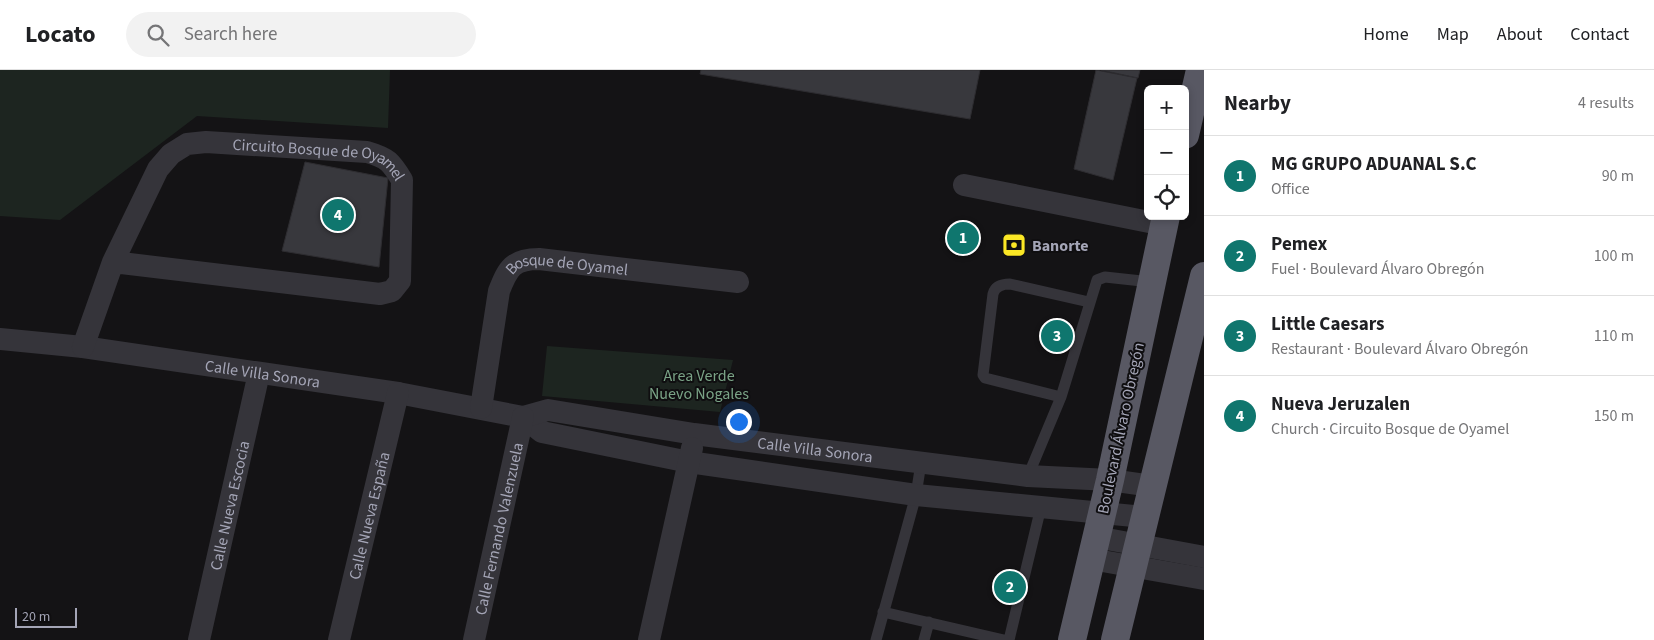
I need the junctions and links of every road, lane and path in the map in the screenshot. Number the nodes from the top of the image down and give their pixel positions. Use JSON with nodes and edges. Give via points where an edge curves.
{"nodes":[{"id":1,"x":1200,"y":70,"type":"edge"},
{"id":2,"x":1186,"y":130,"type":"edge"},
{"id":3,"x":964,"y":184,"type":"dead end"},
{"id":4,"x":1165,"y":221,"type":"edge"},
{"id":5,"x":113,"y":262,"type":"junction"},
{"id":6,"x":738,"y":282,"type":"dead end"},
{"id":7,"x":1152,"y":282,"type":"junction"},
{"id":8,"x":1202,"y":290,"type":"edge"},
{"id":9,"x":1089,"y":302,"type":"junction"},
{"id":10,"x":0,"y":339,"type":"edge"},
{"id":11,"x":83,"y":347,"type":"junction"},
{"id":12,"x":259,"y":373,"type":"junction"},
{"id":13,"x":398,"y":393,"type":"junction"},
{"id":14,"x":1061,"y":397,"type":"junction"},
{"id":15,"x":481,"y":408,"type":"junction"},
{"id":16,"x":523,"y":417,"type":"junction"},
{"id":17,"x":694,"y":434,"type":"junction"},
{"id":18,"x":690,"y":462,"type":"junction"},
{"id":19,"x":921,"y":463,"type":"junction"},
{"id":20,"x":1028,"y":476,"type":"junction"},
{"id":21,"x":1110,"y":480,"type":"junction"},
{"id":22,"x":1152,"y":486,"type":"junction"},
{"id":23,"x":916,"y":495,"type":"junction"},
{"id":24,"x":1041,"y":507,"type":"junction"},
{"id":25,"x":1144,"y":517,"type":"junction"},
{"id":26,"x":1096,"y":536,"type":"junction"},
{"id":27,"x":1135,"y":555,"type":"junction"},
{"id":28,"x":1204,"y":557,"type":"edge"},
{"id":29,"x":1204,"y":578,"type":"edge"},
{"id":30,"x":883,"y":612,"type":"junction"},
{"id":31,"x":928,"y":622,"type":"junction"},
{"id":32,"x":971,"y":636,"type":"edge"},
{"id":33,"x":199,"y":640,"type":"edge"},
{"id":34,"x":339,"y":640,"type":"edge"},
{"id":35,"x":474,"y":640,"type":"edge"},
{"id":36,"x":649,"y":640,"type":"edge"},
{"id":37,"x":876,"y":640,"type":"edge"},
{"id":38,"x":924,"y":640,"type":"edge"},
{"id":39,"x":1004,"y":640,"type":"edge"},
{"id":40,"x":1009,"y":640,"type":"edge"},
{"id":41,"x":1072,"y":640,"type":"edge"},
{"id":42,"x":1115,"y":640,"type":"edge"}],
"edges":[{"from":1,"to":2,"type":"highway"},
{"from":3,"to":4,"type":"street"},
{"from":4,"to":7,"type":"highway","name":"Boulevard Álvaro Obregón"},
{"from":5,"to":5,"type":"street","name":"Circuito Bosque de Oyamel","via":[[158,169],[171,154],[188,144],[206,142],[367,152],[384,157],[402,180],[400,281],[392,291],[380,294]]},
{"from":5,"to":11,"type":"street","name":"Circuito Bosque de Oyamel"},
{"from":6,"to":15,"type":"street","name":"Bosque de Oyamel","via":[[539,259],[528,259],[511,266],[499,291]]},
{"from":7,"to":9,"type":"lane","via":[[1102,278],[1096,282]]},
{"from":7,"to":21,"type":"highway","name":"Boulevard Álvaro Obregón"},
{"from":8,"to":22,"type":"highway","via":[[1192,343]]},
{"from":9,"to":14,"type":"lane"},
{"from":9,"to":14,"type":"lane","via":[[1010,284],[994,290],[983,375]]},
{"from":10,"to":11,"type":"street","name":"Calle Villa Sonora"},
{"from":11,"to":12,"type":"street","name":"Calle Villa Sonora"},
{"from":12,"to":13,"type":"street","name":"Calle Villa Sonora"},
{"from":12,"to":33,"type":"street","name":"Calle Nueva Escocia"},
{"from":13,"to":15,"type":"street","name":"Calle Villa Sonora"},
{"from":13,"to":34,"type":"street","name":"Calle Nueva España"},
{"from":14,"to":20,"type":"lane"},
{"from":15,"to":16,"type":"street","name":"Calle Villa Sonora"},
{"from":16,"to":17,"type":"street","name":"Calle Villa Sonora","via":[[548,410]]},
{"from":16,"to":18,"type":"street","name":"Calle Villa Sonora","via":[[542,432]]},
{"from":16,"to":35,"type":"street","name":"Calle Fernando Valenzuela"},
{"from":17,"to":18,"type":"street"},
{"from":17,"to":19,"type":"street","name":"Calle Villa Sonora"},
{"from":18,"to":23,"type":"street","name":"Calle Villa Sonora"},
{"from":18,"to":36,"type":"street"},
{"from":19,"to":20,"type":"street","name":"Calle Villa Sonora"},
{"from":19,"to":23,"type":"lane"},
{"from":20,"to":21,"type":"street","name":"Calle Villa Sonora"},
{"from":21,"to":22,"type":"street","name":"Calle Villa Sonora"},
{"from":21,"to":26,"type":"highway","name":"Boulevard Álvaro Obregón"},
{"from":22,"to":25,"type":"highway"},
{"from":23,"to":24,"type":"street","name":"Calle Villa Sonora"},
{"from":23,"to":30,"type":"lane"},
{"from":24,"to":26,"type":"street","name":"Calle Villa Sonora"},
{"from":24,"to":40,"type":"lane"},
{"from":25,"to":26,"type":"street"},
{"from":25,"to":27,"type":"highway"},
{"from":26,"to":27,"type":"street"},
{"from":26,"to":41,"type":"highway","name":"Boulevard Álvaro Obregón"},
{"from":27,"to":28,"type":"street"},
{"from":27,"to":29,"type":"street"},
{"from":27,"to":42,"type":"highway"},
{"from":30,"to":31,"type":"lane"},
{"from":30,"to":37,"type":"lane"},
{"from":31,"to":32,"type":"lane"},
{"from":31,"to":38,"type":"lane"},
{"from":32,"to":39,"type":"lane"}]}
